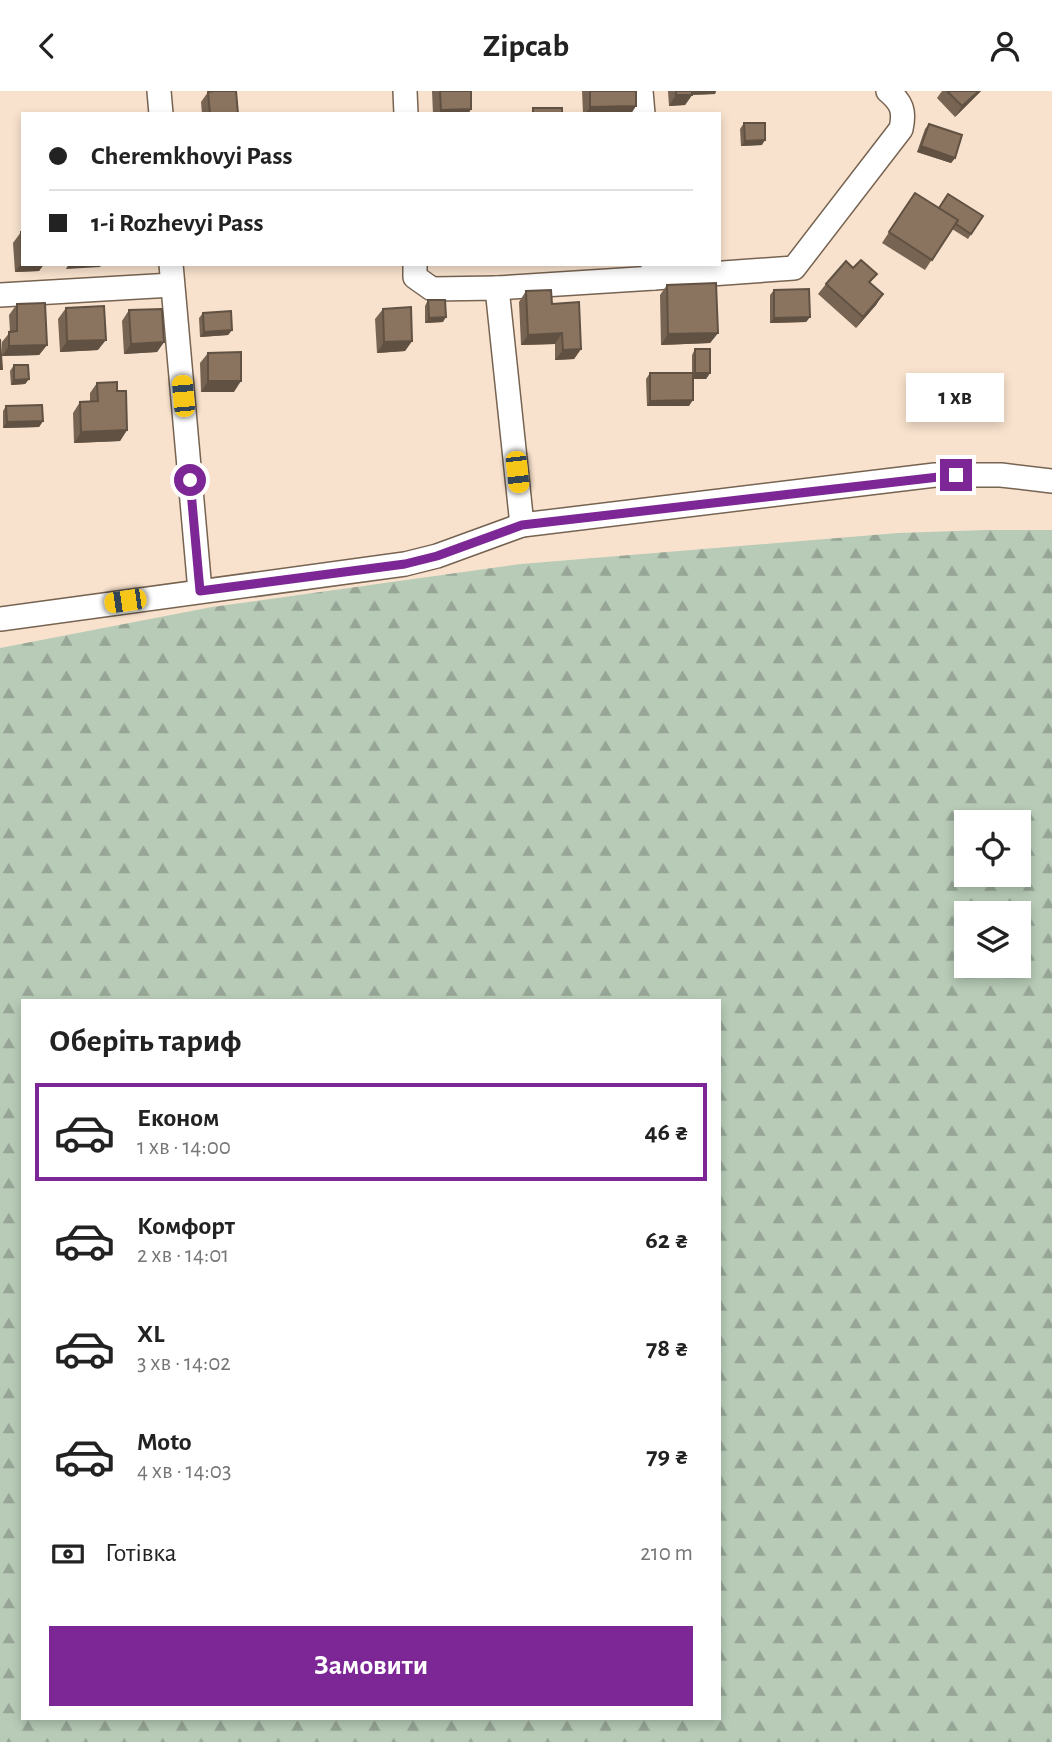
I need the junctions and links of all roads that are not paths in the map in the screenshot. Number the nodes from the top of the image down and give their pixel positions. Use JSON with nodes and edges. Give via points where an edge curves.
{"nodes":[{"id":1,"x":159,"y":91,"type":"edge"},
{"id":2,"x":405,"y":91,"type":"edge"},
{"id":3,"x":641,"y":91,"type":"edge"},
{"id":4,"x":888,"y":91,"type":"edge"},
{"id":5,"x":161,"y":112,"type":"edge"},
{"id":6,"x":406,"y":112,"type":"edge"},
{"id":7,"x":643,"y":112,"type":"edge"},
{"id":8,"x":415,"y":266,"type":"edge"},
{"id":9,"x":653,"y":271,"type":"edge"},
{"id":10,"x":172,"y":275,"type":"edge"},
{"id":11,"x":497,"y":288,"type":"junction"},
{"id":12,"x":0,"y":295,"type":"edge"},
{"id":13,"x":1052,"y":481,"type":"edge"},
{"id":14,"x":522,"y":525,"type":"junction"},
{"id":15,"x":200,"y":591,"type":"junction"},
{"id":16,"x":0,"y":619,"type":"edge"}],
"edges":[{"from":1,"to":5,"type":"street"},
{"from":2,"to":6,"type":"street"},
{"from":3,"to":7,"type":"street"},
{"from":4,"to":9,"type":"street","via":[[905,114],[901,129],[794,268]]},
{"from":8,"to":11,"type":"street","via":[[415,277],[432,289]]},
{"from":9,"to":11,"type":"street"},
{"from":10,"to":12,"type":"street"},
{"from":10,"to":15,"type":"street"},
{"from":11,"to":14,"type":"street"},
{"from":13,"to":14,"type":"street","via":[[935,475]]},
{"from":14,"to":15,"type":"street","via":[[405,564]]},
{"from":15,"to":16,"type":"street"}]}
